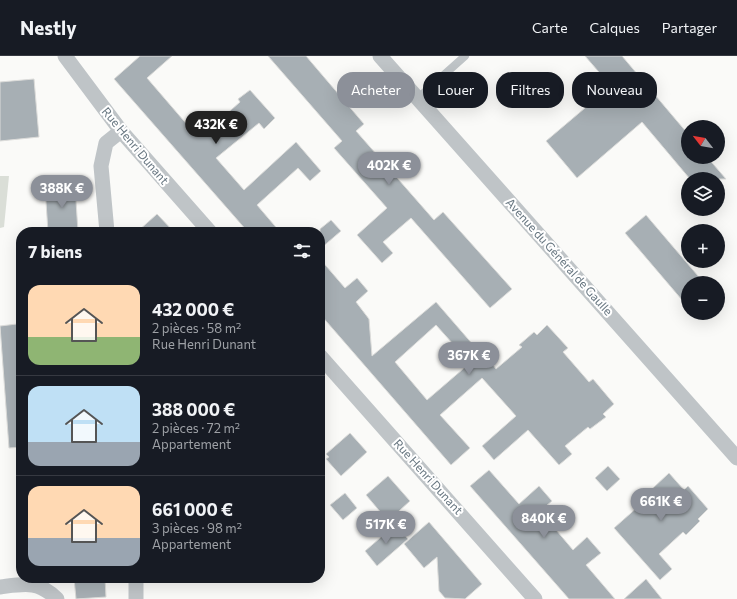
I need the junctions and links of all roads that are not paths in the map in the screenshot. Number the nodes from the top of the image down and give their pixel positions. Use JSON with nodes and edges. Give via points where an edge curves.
{"nodes":[{"id":1,"x":65,"y":56,"type":"edge"},
{"id":2,"x":380,"y":56,"type":"edge"},
{"id":3,"x":465,"y":56,"type":"edge"},
{"id":4,"x":418,"y":98,"type":"junction"},
{"id":5,"x":121,"y":131,"type":"junction"},
{"id":6,"x":107,"y":227,"type":"edge"},
{"id":7,"x":206,"y":227,"type":"edge"},
{"id":8,"x":325,"y":362,"type":"edge"},
{"id":9,"x":737,"y":458,"type":"edge"},
{"id":10,"x":136,"y":583,"type":"edge"},
{"id":11,"x":0,"y":587,"type":"edge"},
{"id":12,"x":527,"y":596,"type":"edge"},
{"id":13,"x":57,"y":599,"type":"edge"},
{"id":14,"x":136,"y":599,"type":"edge"}],
"edges":[{"from":1,"to":5,"type":"street","name":"Rue Henri Dunant"},
{"from":2,"to":4,"type":"street","name":"Avenue du Général de Gaulle"},
{"from":3,"to":4,"type":"lane"},
{"from":4,"to":9,"type":"street","name":"Avenue du Général de Gaulle"},
{"from":5,"to":6,"type":"street","via":[[106,144],[101,166]]},
{"from":5,"to":7,"type":"street","name":"Rue Henri Dunant"},
{"from":8,"to":12,"type":"street","name":"Rue Henri Dunant"},
{"from":10,"to":14,"type":"street"},
{"from":11,"to":13,"type":"street","via":[[31,584],[48,590]]}]}
